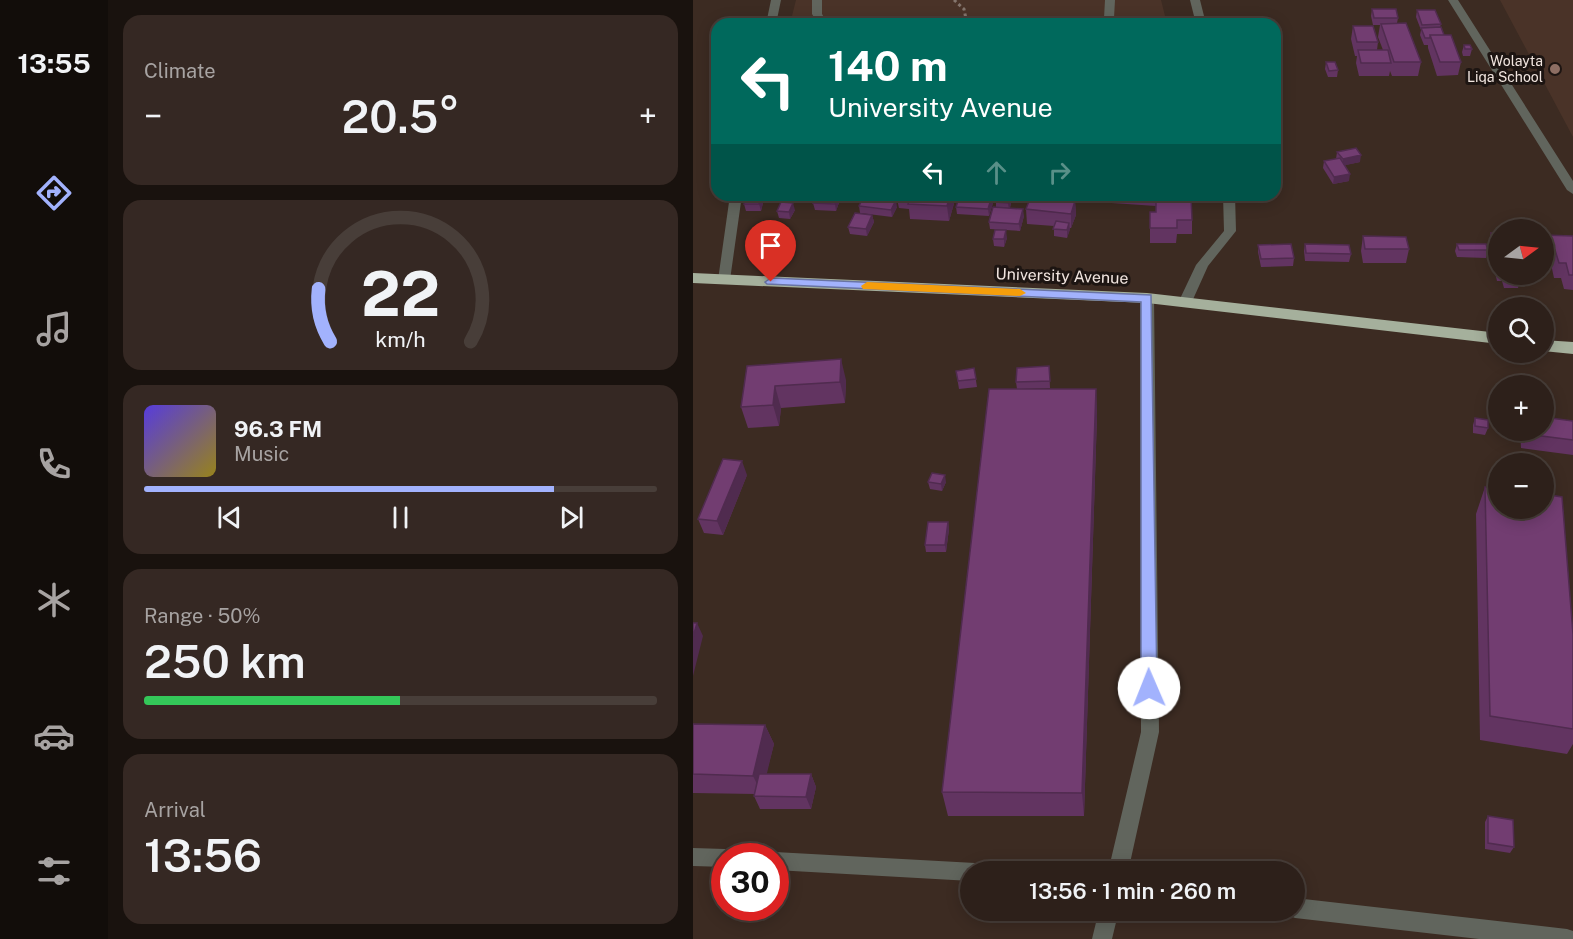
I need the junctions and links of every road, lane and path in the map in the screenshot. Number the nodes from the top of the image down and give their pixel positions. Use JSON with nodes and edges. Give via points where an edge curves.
{"nodes":[{"id":1,"x":776,"y":0,"type":"edge"},
{"id":2,"x":817,"y":0,"type":"edge"},
{"id":3,"x":954,"y":0,"type":"edge"},
{"id":4,"x":1110,"y":0,"type":"edge"},
{"id":5,"x":1195,"y":0,"type":"edge"},
{"id":6,"x":1453,"y":0,"type":"edge"},
{"id":7,"x":772,"y":18,"type":"edge"},
{"id":8,"x":819,"y":18,"type":"edge"},
{"id":9,"x":965,"y":18,"type":"edge"},
{"id":10,"x":1109,"y":18,"type":"edge"},
{"id":11,"x":1200,"y":18,"type":"edge"},
{"id":12,"x":1573,"y":190,"type":"edge"},
{"id":13,"x":735,"y":201,"type":"edge"},
{"id":14,"x":1229,"y":201,"type":"edge"},
{"id":15,"x":693,"y":278,"type":"edge"},
{"id":16,"x":724,"y":280,"type":"junction"},
{"id":17,"x":1147,"y":298,"type":"junction"},
{"id":18,"x":1185,"y":303,"type":"junction"},
{"id":19,"x":1488,"y":338,"type":"edge"},
{"id":20,"x":1554,"y":346,"type":"edge"},
{"id":21,"x":1573,"y":348,"type":"edge"},
{"id":22,"x":693,"y":857,"type":"edge"},
{"id":23,"x":711,"y":858,"type":"edge"},
{"id":24,"x":1121,"y":861,"type":"edge"},
{"id":25,"x":789,"y":862,"type":"edge"},
{"id":26,"x":960,"y":871,"type":"edge"},
{"id":27,"x":1305,"y":909,"type":"edge"},
{"id":28,"x":1106,"y":921,"type":"edge"},
{"id":29,"x":1102,"y":939,"type":"edge"},
{"id":30,"x":1567,"y":939,"type":"edge"}],
"edges":[{"from":1,"to":7,"type":"street"},
{"from":2,"to":8,"type":"street"},
{"from":3,"to":9,"type":"path"},
{"from":4,"to":10,"type":"street"},
{"from":5,"to":11,"type":"street"},
{"from":6,"to":12,"type":"street"},
{"from":13,"to":16,"type":"street"},
{"from":14,"to":18,"type":"street","via":[[1230,231],[1202,265]]},
{"from":15,"to":16,"type":"highway","name":"University Avenue"},
{"from":16,"to":17,"type":"highway","name":"University Avenue"},
{"from":17,"to":18,"type":"highway","name":"University Avenue"},
{"from":17,"to":24,"type":"street","via":[[1150,732]]},
{"from":18,"to":19,"type":"highway","name":"University Avenue"},
{"from":20,"to":21,"type":"highway"},
{"from":22,"to":23,"type":"street"},
{"from":25,"to":26,"type":"street"},
{"from":27,"to":30,"type":"street"},
{"from":28,"to":29,"type":"street"}]}
